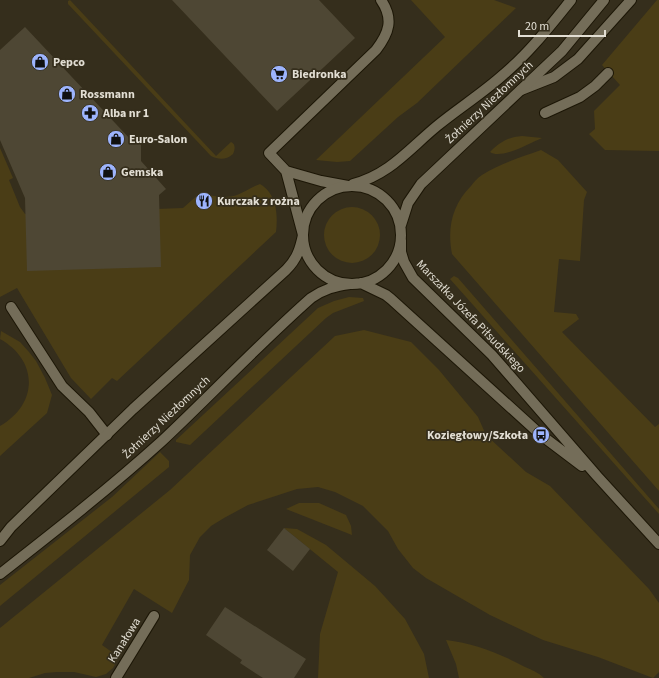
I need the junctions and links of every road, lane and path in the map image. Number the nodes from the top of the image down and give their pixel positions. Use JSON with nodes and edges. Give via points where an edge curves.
{"nodes":[{"id":1,"x":382,"y":0,"type":"edge"},
{"id":2,"x":571,"y":0,"type":"edge"},
{"id":3,"x":604,"y":0,"type":"edge"},
{"id":4,"x":631,"y":0,"type":"edge"},
{"id":5,"x":608,"y":73,"type":"dead end"},
{"id":6,"x":521,"y":90,"type":"junction"},
{"id":7,"x":545,"y":113,"type":"dead end"},
{"id":8,"x":286,"y":171,"type":"junction"},
{"id":9,"x":348,"y":186,"type":"junction"},
{"id":10,"x":401,"y":227,"type":"junction"},
{"id":11,"x":303,"y":235,"type":"junction"},
{"id":12,"x":401,"y":240,"type":"junction"},
{"id":13,"x":361,"y":283,"type":"junction"},
{"id":14,"x":350,"y":284,"type":"junction"},
{"id":15,"x":12,"y":307,"type":"dead end"},
{"id":16,"x":107,"y":435,"type":"junction"},
{"id":17,"x":597,"y":476,"type":"junction"},
{"id":18,"x":0,"y":541,"type":"edge"},
{"id":19,"x":659,"y":544,"type":"edge"},
{"id":20,"x":0,"y":574,"type":"edge"},
{"id":21,"x":154,"y":616,"type":"dead end"},
{"id":22,"x":116,"y":678,"type":"edge"}],
"edges":[{"from":1,"to":8,"type":"street","via":[[387,8],[385,38],[376,50],[269,153]]},
{"from":2,"to":9,"type":"street","name":"Żołnierzy Niezłomnych","via":[[527,52],[504,74],[442,122],[389,168],[375,177]]},
{"from":3,"to":6,"type":"street","name":"Żołnierzy Niezłomnych","via":[[562,51]]},
{"from":4,"to":6,"type":"street","via":[[578,59],[554,77]]},
{"from":5,"to":7,"type":"street","via":[[580,97]]},
{"from":6,"to":10,"type":"street","name":"Żołnierzy Niezłomnych","via":[[421,184],[408,203]]},
{"from":8,"to":9,"type":"street","via":[[321,182]]},
{"from":8,"to":11,"type":"street"},
{"from":9,"to":10,"type":"street","via":[[362,186],[382,195],[397,214]]},
{"from":9,"to":11,"type":"street","via":[[336,188],[318,200],[309,210]]},
{"from":10,"to":12,"type":"street"},
{"from":11,"to":14,"type":"street","via":[[304,247],[315,268],[332,280]]},
{"from":11,"to":16,"type":"street","via":[[293,263]]},
{"from":12,"to":13,"type":"street","via":[[393,263],[373,280]]},
{"from":12,"to":17,"type":"street","name":"Marszałka Józefa Piłsudskiego","via":[[404,262],[413,278],[492,355]]},
{"from":13,"to":14,"type":"street"},
{"from":13,"to":17,"type":"street","name":"Marszałka Józefa Piłsudskiego","via":[[391,298],[541,435]]},
{"from":14,"to":20,"type":"street","name":"Żołnierzy Niezłomnych","via":[[334,286],[311,298],[152,449],[108,488]]},
{"from":15,"to":16,"type":"street","via":[[62,386],[89,412]]},
{"from":16,"to":18,"type":"street","via":[[11,527]]},
{"from":17,"to":19,"type":"street","name":"Marszałka Józefa Piłsudskiego"},
{"from":21,"to":22,"type":"street","name":"Kanałowa"}]}
